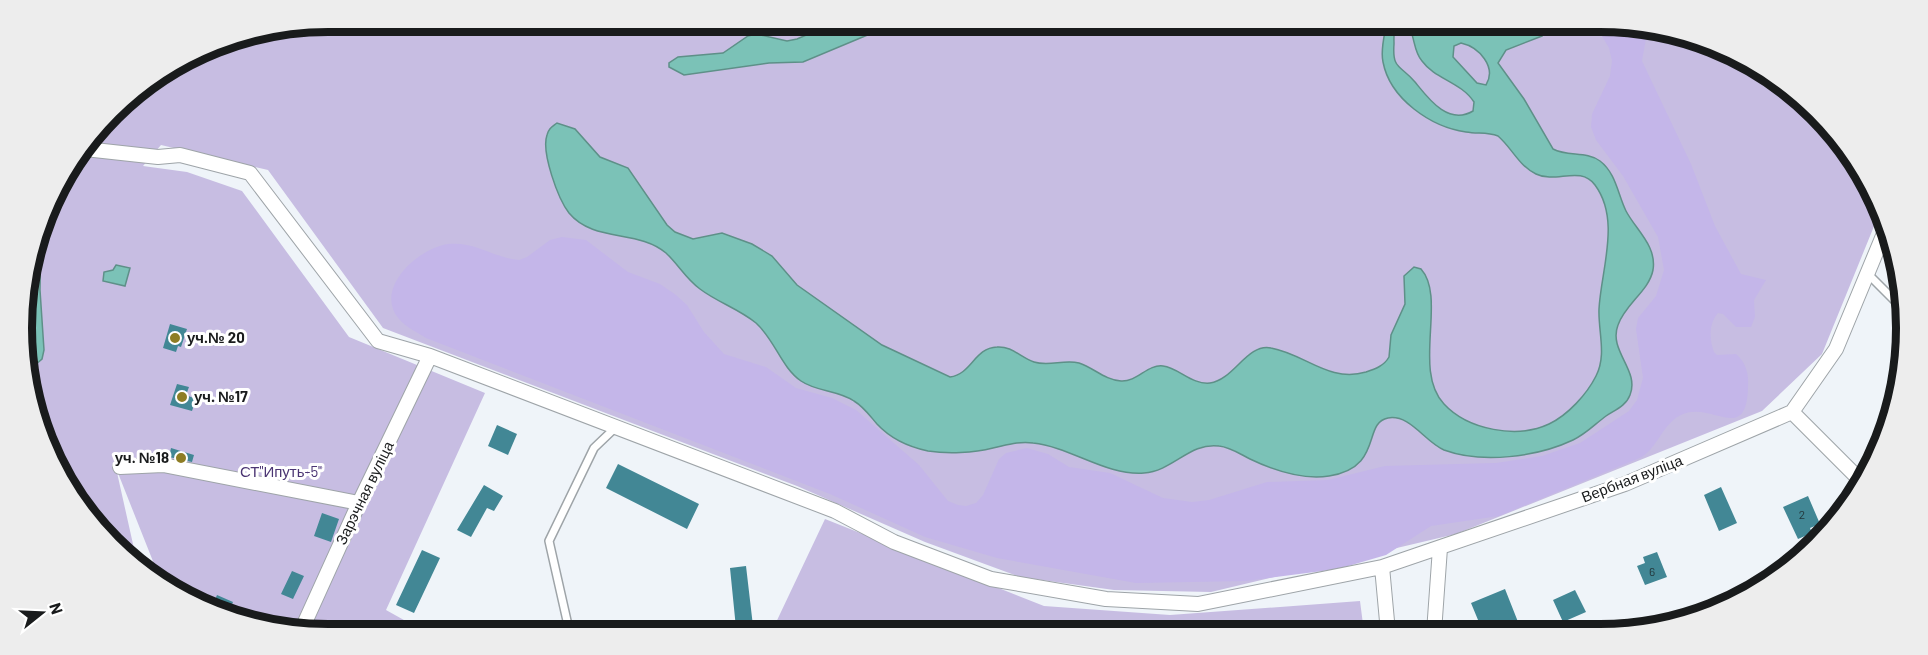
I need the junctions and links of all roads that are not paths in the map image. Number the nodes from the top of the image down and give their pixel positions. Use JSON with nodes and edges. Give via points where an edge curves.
{"nodes":[{"id":1,"x":91,"y":150,"type":"edge"},
{"id":2,"x":1882,"y":237,"type":"edge"},
{"id":3,"x":1867,"y":273,"type":"junction"},
{"id":4,"x":1895,"y":301,"type":"edge"},
{"id":5,"x":430,"y":356,"type":"junction"},
{"id":6,"x":1792,"y":412,"type":"junction"},
{"id":7,"x":616,"y":427,"type":"junction"},
{"id":8,"x":120,"y":467,"type":"dead end"},
{"id":9,"x":1857,"y":477,"type":"edge"},
{"id":10,"x":359,"y":503,"type":"junction"},
{"id":11,"x":1440,"y":548,"type":"junction"},
{"id":12,"x":1382,"y":567,"type":"junction"},
{"id":13,"x":304,"y":623,"type":"edge"},
{"id":14,"x":568,"y":624,"type":"edge"},
{"id":15,"x":1387,"y":624,"type":"edge"},
{"id":16,"x":1435,"y":624,"type":"edge"}],
"edges":[{"from":1,"to":5,"type":"street","name":"Вербная вуліца","via":[[158,158],[180,155],[250,173],[378,340]]},
{"from":2,"to":3,"type":"street"},
{"from":3,"to":4,"type":"lane"},
{"from":3,"to":6,"type":"street","via":[[1836,349]]},
{"from":5,"to":7,"type":"street","name":"Вербная вуліца"},
{"from":5,"to":10,"type":"street","name":"Зарэчная вуліца"},
{"from":6,"to":9,"type":"street"},
{"from":6,"to":11,"type":"street","name":"Вербная вуліца","via":[[1625,484]]},
{"from":7,"to":12,"type":"street","name":"Вербная вуліца","via":[[835,511],[894,542],[990,579],[1036,589],[1106,599],[1198,604]]},
{"from":7,"to":14,"type":"lane","via":[[594,448],[549,541]]},
{"from":8,"to":10,"type":"street","via":[[163,465]]},
{"from":10,"to":13,"type":"street","name":"Зарэчная вуліца"},
{"from":11,"to":12,"type":"street","name":"Вербная вуліца"},
{"from":11,"to":16,"type":"street"},
{"from":12,"to":15,"type":"street"}]}
